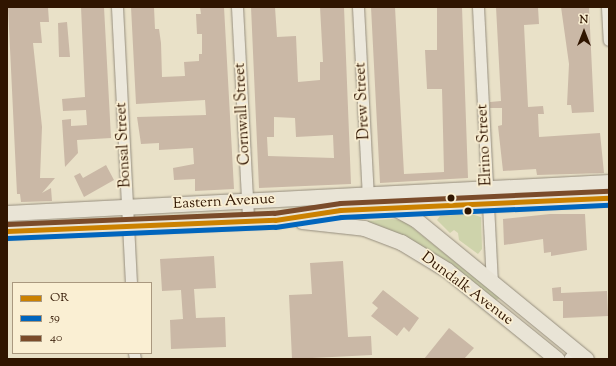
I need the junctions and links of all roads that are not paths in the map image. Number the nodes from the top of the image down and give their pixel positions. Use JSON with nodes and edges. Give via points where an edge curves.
{"nodes":[{"id":1,"x":117,"y":7,"type":"edge"},
{"id":2,"x":237,"y":7,"type":"edge"},
{"id":3,"x":358,"y":7,"type":"edge"},
{"id":4,"x":478,"y":7,"type":"edge"},
{"id":5,"x":608,"y":7,"type":"edge"},
{"id":6,"x":609,"y":40,"type":"edge"},
{"id":7,"x":609,"y":182,"type":"edge"},
{"id":8,"x":487,"y":189,"type":"junction"},
{"id":9,"x":368,"y":195,"type":"junction"},
{"id":10,"x":609,"y":198,"type":"edge"},
{"id":11,"x":246,"y":201,"type":"junction"},
{"id":12,"x":488,"y":204,"type":"junction"},
{"id":13,"x":127,"y":207,"type":"junction"},
{"id":14,"x":394,"y":208,"type":"junction"},
{"id":15,"x":7,"y":213,"type":"edge"},
{"id":16,"x":248,"y":220,"type":"junction"},
{"id":17,"x":275,"y":220,"type":"junction"},
{"id":18,"x":128,"y":226,"type":"junction"},
{"id":19,"x":7,"y":231,"type":"edge"},
{"id":20,"x":131,"y":282,"type":"edge"},
{"id":21,"x":492,"y":283,"type":"junction"},
{"id":22,"x":516,"y":302,"type":"junction"},
{"id":23,"x":492,"y":307,"type":"junction"},
{"id":24,"x":577,"y":356,"type":"edge"},
{"id":25,"x":557,"y":359,"type":"edge"}],
"edges":[{"from":1,"to":13,"type":"street","name":"Bonsal Street"},
{"from":2,"to":11,"type":"street","name":"Cornwall Street"},
{"from":3,"to":9,"type":"street","name":"Drew Street"},
{"from":4,"to":8,"type":"street","name":"Elrino Street"},
{"from":5,"to":6,"type":"street"},
{"from":7,"to":8,"type":"main road","name":"Eastern Avenue"},
{"from":8,"to":9,"type":"main road","name":"Eastern Avenue"},
{"from":8,"to":12,"type":"street","name":"Elrino Street"},
{"from":9,"to":11,"type":"main road","name":"Eastern Avenue"},
{"from":9,"to":14,"type":"main road","name":"Dundalk Avenue"},
{"from":10,"to":12,"type":"main road","name":"Eastern Avenue"},
{"from":11,"to":13,"type":"main road","name":"Eastern Avenue"},
{"from":11,"to":16,"type":"street","name":"Cornwall Street"},
{"from":12,"to":14,"type":"main road","name":"Eastern Avenue"},
{"from":12,"to":21,"type":"street","name":"Elrino Street"},
{"from":13,"to":15,"type":"main road","name":"Eastern Avenue"},
{"from":13,"to":18,"type":"street","name":"Bonsal Street"},
{"from":14,"to":17,"type":"main road","name":"Eastern Avenue","via":[[310,212]]},
{"from":14,"to":21,"type":"main road","name":"Dundalk Avenue","via":[[415,219]]},
{"from":16,"to":17,"type":"main road","name":"Eastern Avenue"},
{"from":16,"to":18,"type":"main road","name":"Eastern Avenue"},
{"from":17,"to":23,"type":"main road","name":"Dundalk Avenue","via":[[339,223],[401,242],[431,259]]},
{"from":18,"to":19,"type":"main road","name":"Eastern Avenue"},
{"from":18,"to":20,"type":"street","name":"Bonsal Street"},
{"from":21,"to":22,"type":"main road","name":"Dundalk Avenue"},
{"from":22,"to":23,"type":"main road"},
{"from":22,"to":24,"type":"main road","name":"Dundalk Avenue"},
{"from":23,"to":25,"type":"main road","name":"Dundalk Avenue"}]}
